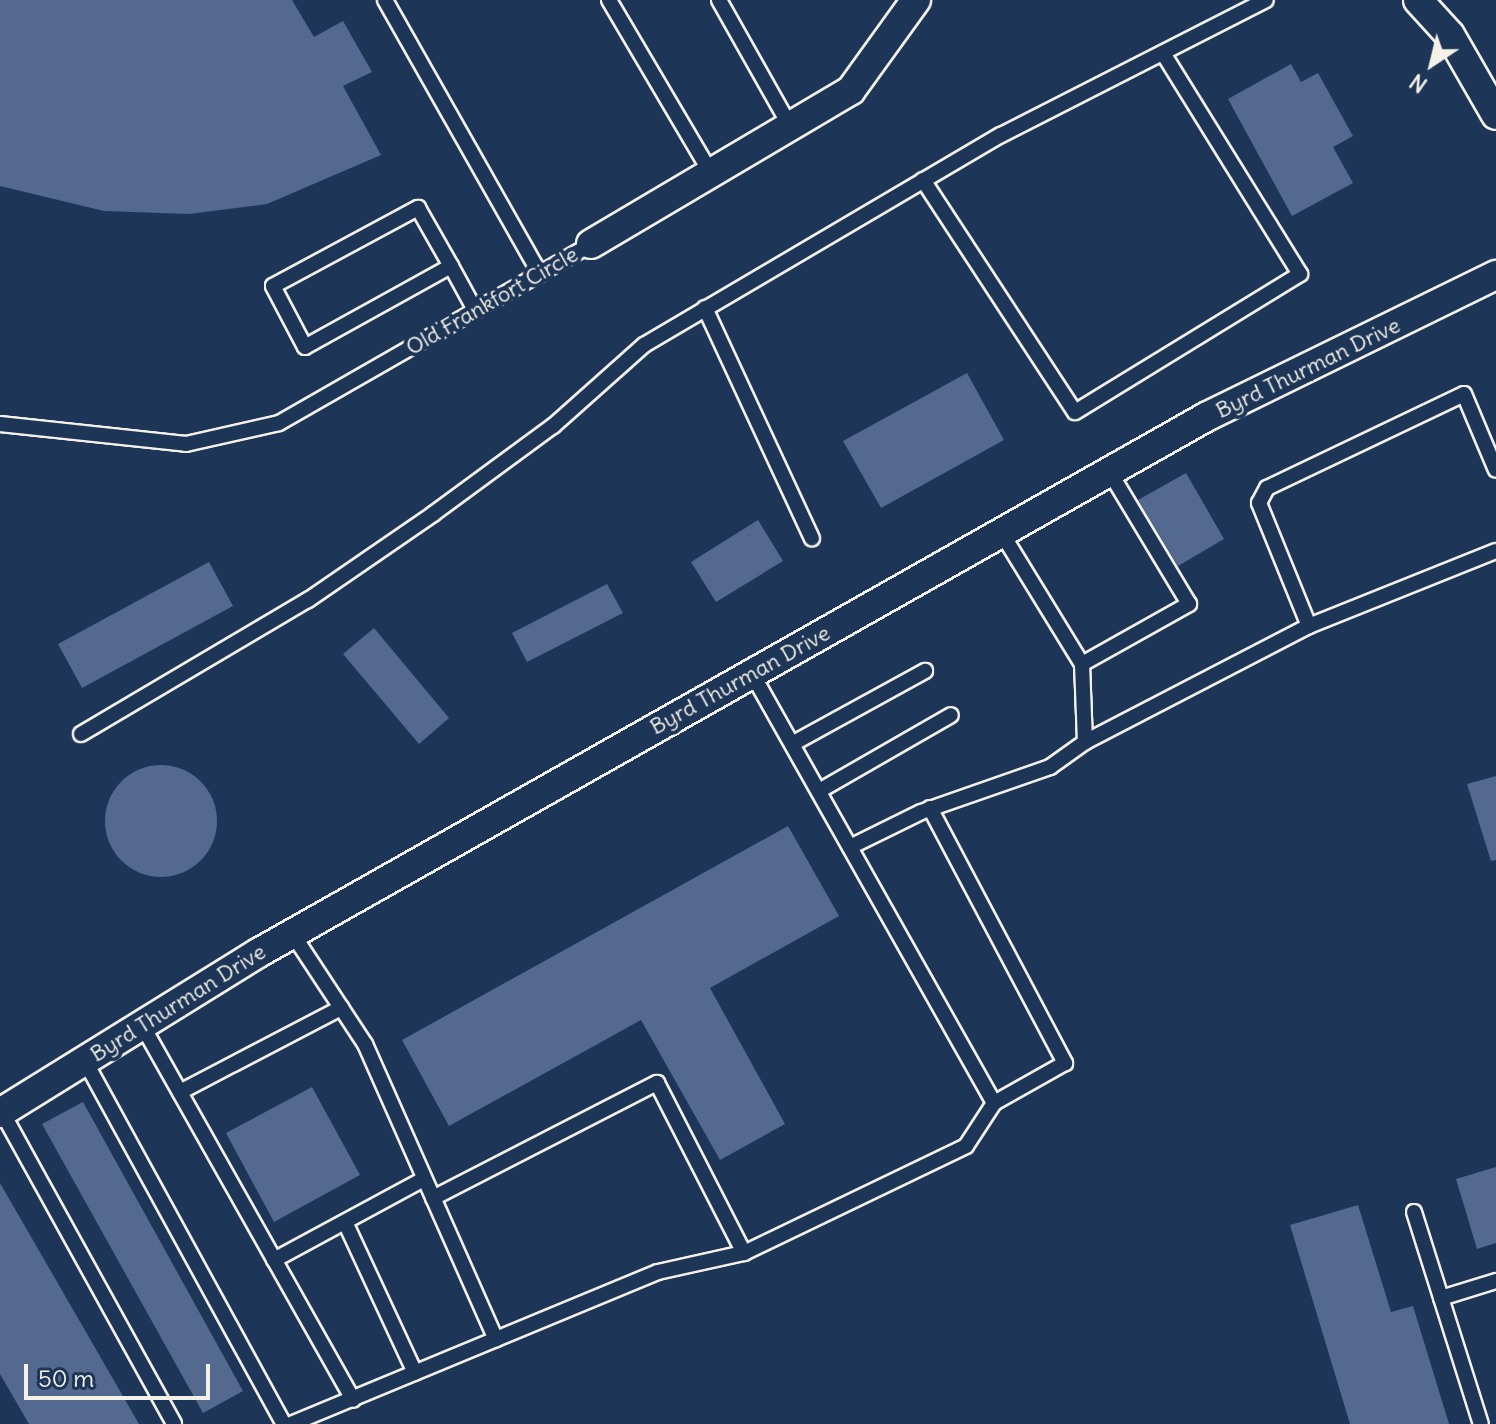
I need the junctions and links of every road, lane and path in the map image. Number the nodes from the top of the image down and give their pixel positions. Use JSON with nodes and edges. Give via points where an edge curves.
{"nodes":[{"id":1,"x":385,"y":0,"type":"edge"},
{"id":2,"x":609,"y":0,"type":"edge"},
{"id":3,"x":719,"y":0,"type":"edge"},
{"id":4,"x":916,"y":0,"type":"edge"},
{"id":5,"x":1266,"y":0,"type":"edge"},
{"id":6,"x":1418,"y":0,"type":"edge"},
{"id":7,"x":1163,"y":53,"type":"junction"},
{"id":8,"x":1496,"y":115,"type":"edge"},
{"id":9,"x":791,"y":128,"type":"junction"},
{"id":10,"x":712,"y":175,"type":"junction"},
{"id":11,"x":923,"y":180,"type":"junction"},
{"id":12,"x":591,"y":244,"type":"joint"},
{"id":13,"x":451,"y":266,"type":"junction"},
{"id":14,"x":540,"y":274,"type":"junction"},
{"id":15,"x":1496,"y":275,"type":"edge"},
{"id":16,"x":705,"y":308,"type":"junction"},
{"id":17,"x":475,"y":310,"type":"junction"},
{"id":18,"x":0,"y":424,"type":"edge"},
{"id":19,"x":1496,"y":470,"type":"edge"},
{"id":20,"x":1109,"y":471,"type":"junction"},
{"id":21,"x":1001,"y":532,"type":"junction"},
{"id":22,"x":812,"y":538,"type":"dead end"},
{"id":23,"x":1496,"y":551,"type":"edge"},
{"id":24,"x":1309,"y":626,"type":"junction"},
{"id":25,"x":1082,"y":664,"type":"junction"},
{"id":26,"x":925,"y":671,"type":"dead end"},
{"id":27,"x":752,"y":673,"type":"junction"},
{"id":28,"x":951,"y":715,"type":"dead end"},
{"id":29,"x":81,"y":734,"type":"dead end"},
{"id":30,"x":1085,"y":742,"type":"junction"},
{"id":31,"x":792,"y":744,"type":"junction"},
{"id":32,"x":819,"y":791,"type":"junction"},
{"id":33,"x":930,"y":808,"type":"junction"},
{"id":34,"x":850,"y":847,"type":"junction"},
{"id":35,"x":292,"y":933,"type":"junction"},
{"id":36,"x":341,"y":1008,"type":"junction"},
{"id":37,"x":142,"y":1025,"type":"junction"},
{"id":38,"x":85,"y":1061,"type":"junction"},
{"id":39,"x":180,"y":1092,"type":"junction"},
{"id":40,"x":994,"y":1103,"type":"junction"},
{"id":41,"x":1,"y":1112,"type":"edge"},
{"id":42,"x":424,"y":1179,"type":"junction"},
{"id":43,"x":433,"y":1198,"type":"junction"},
{"id":44,"x":1414,"y":1212,"type":"dead end"},
{"id":45,"x":345,"y":1222,"type":"junction"},
{"id":46,"x":744,"y":1253,"type":"junction"},
{"id":47,"x":274,"y":1260,"type":"junction"},
{"id":48,"x":1496,"y":1281,"type":"edge"},
{"id":49,"x":1441,"y":1298,"type":"junction"},
{"id":50,"x":496,"y":1339,"type":"junction"},
{"id":51,"x":415,"y":1373,"type":"junction"},
{"id":52,"x":353,"y":1400,"type":"junction"},
{"id":53,"x":174,"y":1424,"type":"edge"},
{"id":54,"x":284,"y":1424,"type":"edge"},
{"id":55,"x":291,"y":1424,"type":"edge"},
{"id":56,"x":1481,"y":1424,"type":"edge"}],
"edges":[{"from":1,"to":14,"type":"lane"},
{"from":2,"to":10,"type":"lane"},
{"from":3,"to":9,"type":"lane"},
{"from":4,"to":9,"type":"street","name":"Old Frankfort Circle","via":[[851,90]]},
{"from":5,"to":7,"type":"lane"},
{"from":6,"to":8,"type":"street","via":[[1450,35]]},
{"from":7,"to":11,"type":"lane"},
{"from":7,"to":11,"type":"lane","via":[[1300,274],[1075,412]]},
{"from":9,"to":10,"type":"street","name":"Old Frankfort Circle"},
{"from":10,"to":12,"type":"street","name":"Old Frankfort Circle"},
{"from":11,"to":16,"type":"lane"},
{"from":12,"to":14,"type":"lane","name":"Old Frankfort Circle"},
{"from":13,"to":13,"type":"lane","via":[[418,208],[273,286],[305,347]]},
{"from":13,"to":17,"type":"lane"},
{"from":14,"to":17,"type":"lane","name":"Old Frankfort Circle"},
{"from":15,"to":20,"type":"street","name":"Byrd Thurman Drive"},
{"from":16,"to":22,"type":"lane"},
{"from":16,"to":29,"type":"lane","via":[[644,345],[553,426],[308,600]]},
{"from":17,"to":18,"type":"lane","name":"Old Frankfort Circle","via":[[279,423],[186,444]]},
{"from":19,"to":24,"type":"lane","via":[[1464,394],[1267,488],[1259,503]]},
{"from":20,"to":21,"type":"street","name":"Byrd Thurman Drive"},
{"from":20,"to":25,"type":"lane","via":[[1189,604]]},
{"from":21,"to":25,"type":"lane"},
{"from":21,"to":27,"type":"street","name":"Byrd Thurman Drive"},
{"from":23,"to":24,"type":"lane"},
{"from":24,"to":30,"type":"lane"},
{"from":25,"to":30,"type":"lane"},
{"from":26,"to":31,"type":"lane"},
{"from":27,"to":31,"type":"lane"},
{"from":27,"to":35,"type":"street","name":"Byrd Thurman Drive"},
{"from":28,"to":32,"type":"lane"},
{"from":30,"to":33,"type":"lane","via":[[1050,767]]},
{"from":31,"to":32,"type":"lane"},
{"from":32,"to":34,"type":"lane"},
{"from":33,"to":34,"type":"lane"},
{"from":33,"to":40,"type":"lane","via":[[1065,1063]]},
{"from":34,"to":40,"type":"lane"},
{"from":35,"to":36,"type":"lane"},
{"from":35,"to":37,"type":"street","name":"Byrd Thurman Drive"},
{"from":36,"to":39,"type":"lane"},
{"from":36,"to":42,"type":"lane"},
{"from":37,"to":38,"type":"street","name":"Byrd Thurman Drive"},
{"from":37,"to":39,"type":"lane"},
{"from":38,"to":41,"type":"street","name":"Byrd Thurman Drive"},
{"from":38,"to":54,"type":"lane"},
{"from":39,"to":47,"type":"lane"},
{"from":40,"to":46,"type":"lane","via":[[966,1146]]},
{"from":41,"to":53,"type":"lane"},
{"from":42,"to":43,"type":"lane"},
{"from":42,"to":45,"type":"lane"},
{"from":43,"to":46,"type":"lane","via":[[657,1083]]},
{"from":43,"to":50,"type":"lane"},
{"from":44,"to":49,"type":"lane"},
{"from":45,"to":47,"type":"lane"},
{"from":45,"to":51,"type":"lane"},
{"from":46,"to":50,"type":"lane","via":[[658,1272]]},
{"from":47,"to":52,"type":"lane"},
{"from":48,"to":49,"type":"lane"},
{"from":49,"to":56,"type":"lane"},
{"from":50,"to":51,"type":"lane"},
{"from":51,"to":52,"type":"lane"},
{"from":52,"to":55,"type":"lane"}]}
